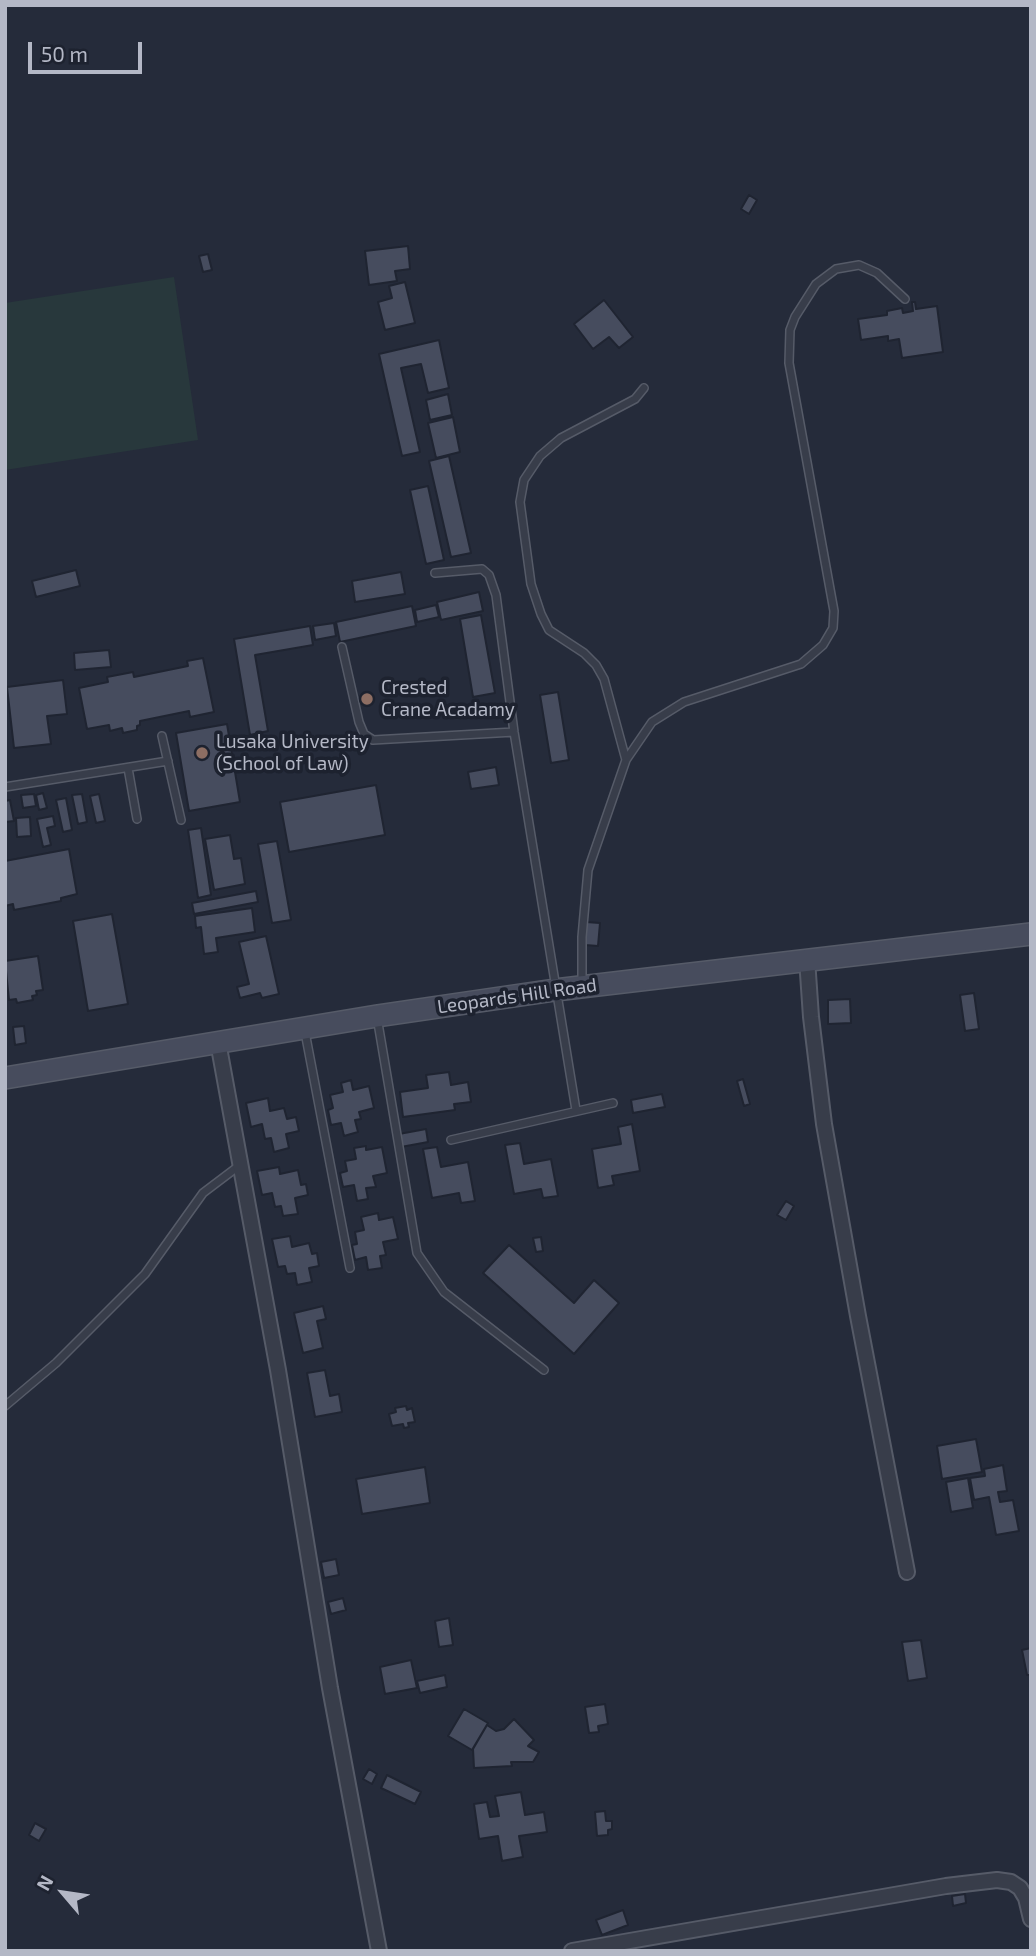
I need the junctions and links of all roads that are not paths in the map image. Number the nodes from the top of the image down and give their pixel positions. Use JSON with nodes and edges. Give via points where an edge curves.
{"nodes":[{"id":1,"x":905,"y":299,"type":"dead end"},
{"id":2,"x":644,"y":388,"type":"dead end"},
{"id":3,"x":435,"y":573,"type":"dead end"},
{"id":4,"x":342,"y":647,"type":"dead end"},
{"id":5,"x":514,"y":732,"type":"junction"},
{"id":6,"x":162,"y":736,"type":"dead end"},
{"id":7,"x":626,"y":760,"type":"junction"},
{"id":8,"x":168,"y":761,"type":"junction"},
{"id":9,"x":128,"y":768,"type":"junction"},
{"id":10,"x":5,"y":787,"type":"edge"},
{"id":11,"x":137,"y":819,"type":"dead end"},
{"id":12,"x":181,"y":820,"type":"dead end"},
{"id":13,"x":1031,"y":934,"type":"edge"},
{"id":14,"x":807,"y":958,"type":"junction"},
{"id":15,"x":582,"y":987,"type":"junction"},
{"id":16,"x":555,"y":990,"type":"junction"},
{"id":17,"x":377,"y":1016,"type":"junction"},
{"id":18,"x":305,"y":1028,"type":"junction"},
{"id":19,"x":218,"y":1042,"type":"junction"},
{"id":20,"x":5,"y":1077,"type":"edge"},
{"id":21,"x":613,"y":1103,"type":"dead end"},
{"id":22,"x":576,"y":1110,"type":"junction"},
{"id":23,"x":451,"y":1140,"type":"dead end"},
{"id":24,"x":240,"y":1165,"type":"junction"},
{"id":25,"x":350,"y":1268,"type":"dead end"},
{"id":26,"x":544,"y":1370,"type":"dead end"},
{"id":27,"x":5,"y":1406,"type":"edge"},
{"id":28,"x":906,"y":1572,"type":"dead end"},
{"id":29,"x":1031,"y":1919,"type":"edge"},
{"id":30,"x":379,"y":1951,"type":"edge"},
{"id":31,"x":572,"y":1951,"type":"edge"}],
"edges":[{"from":1,"to":7,"type":"lane","via":[[869,268],[836,269],[816,284],[790,330],[789,363],[832,600],[833,628],[823,645],[801,664],[684,702],[664,713],[652,722]]},
{"from":2,"to":7,"type":"lane","via":[[635,399],[561,438],[540,456],[524,480],[520,502],[531,584],[541,614],[549,630],[596,665]]},
{"from":3,"to":5,"type":"lane","via":[[482,569],[489,575],[496,595]]},
{"from":4,"to":5,"type":"lane","via":[[359,722],[373,740]]},
{"from":5,"to":16,"type":"lane"},
{"from":6,"to":8,"type":"lane"},
{"from":7,"to":15,"type":"lane","via":[[588,870]]},
{"from":8,"to":9,"type":"lane"},
{"from":8,"to":12,"type":"lane"},
{"from":9,"to":10,"type":"lane"},
{"from":9,"to":11,"type":"lane"},
{"from":13,"to":14,"type":"main road","name":"Leopards Hill Road"},
{"from":14,"to":15,"type":"main road","name":"Leopards Hill Road"},
{"from":14,"to":28,"type":"street","via":[[824,1124]]},
{"from":15,"to":16,"type":"main road","name":"Leopards Hill Road"},
{"from":16,"to":17,"type":"main road","name":"Leopards Hill Road"},
{"from":16,"to":22,"type":"lane"},
{"from":17,"to":18,"type":"main road","name":"Leopards Hill Road"},
{"from":17,"to":26,"type":"lane","via":[[417,1253],[444,1292]]},
{"from":18,"to":19,"type":"main road","name":"Leopards Hill Road"},
{"from":18,"to":25,"type":"lane"},
{"from":19,"to":20,"type":"main road","name":"Leopards Hill Road"},
{"from":19,"to":24,"type":"street"},
{"from":21,"to":22,"type":"lane"},
{"from":22,"to":23,"type":"lane"},
{"from":24,"to":27,"type":"lane","via":[[202,1193],[145,1274],[56,1363]]},
{"from":24,"to":30,"type":"street"},
{"from":29,"to":31,"type":"street","via":[[1020,1888],[997,1880]]}]}
